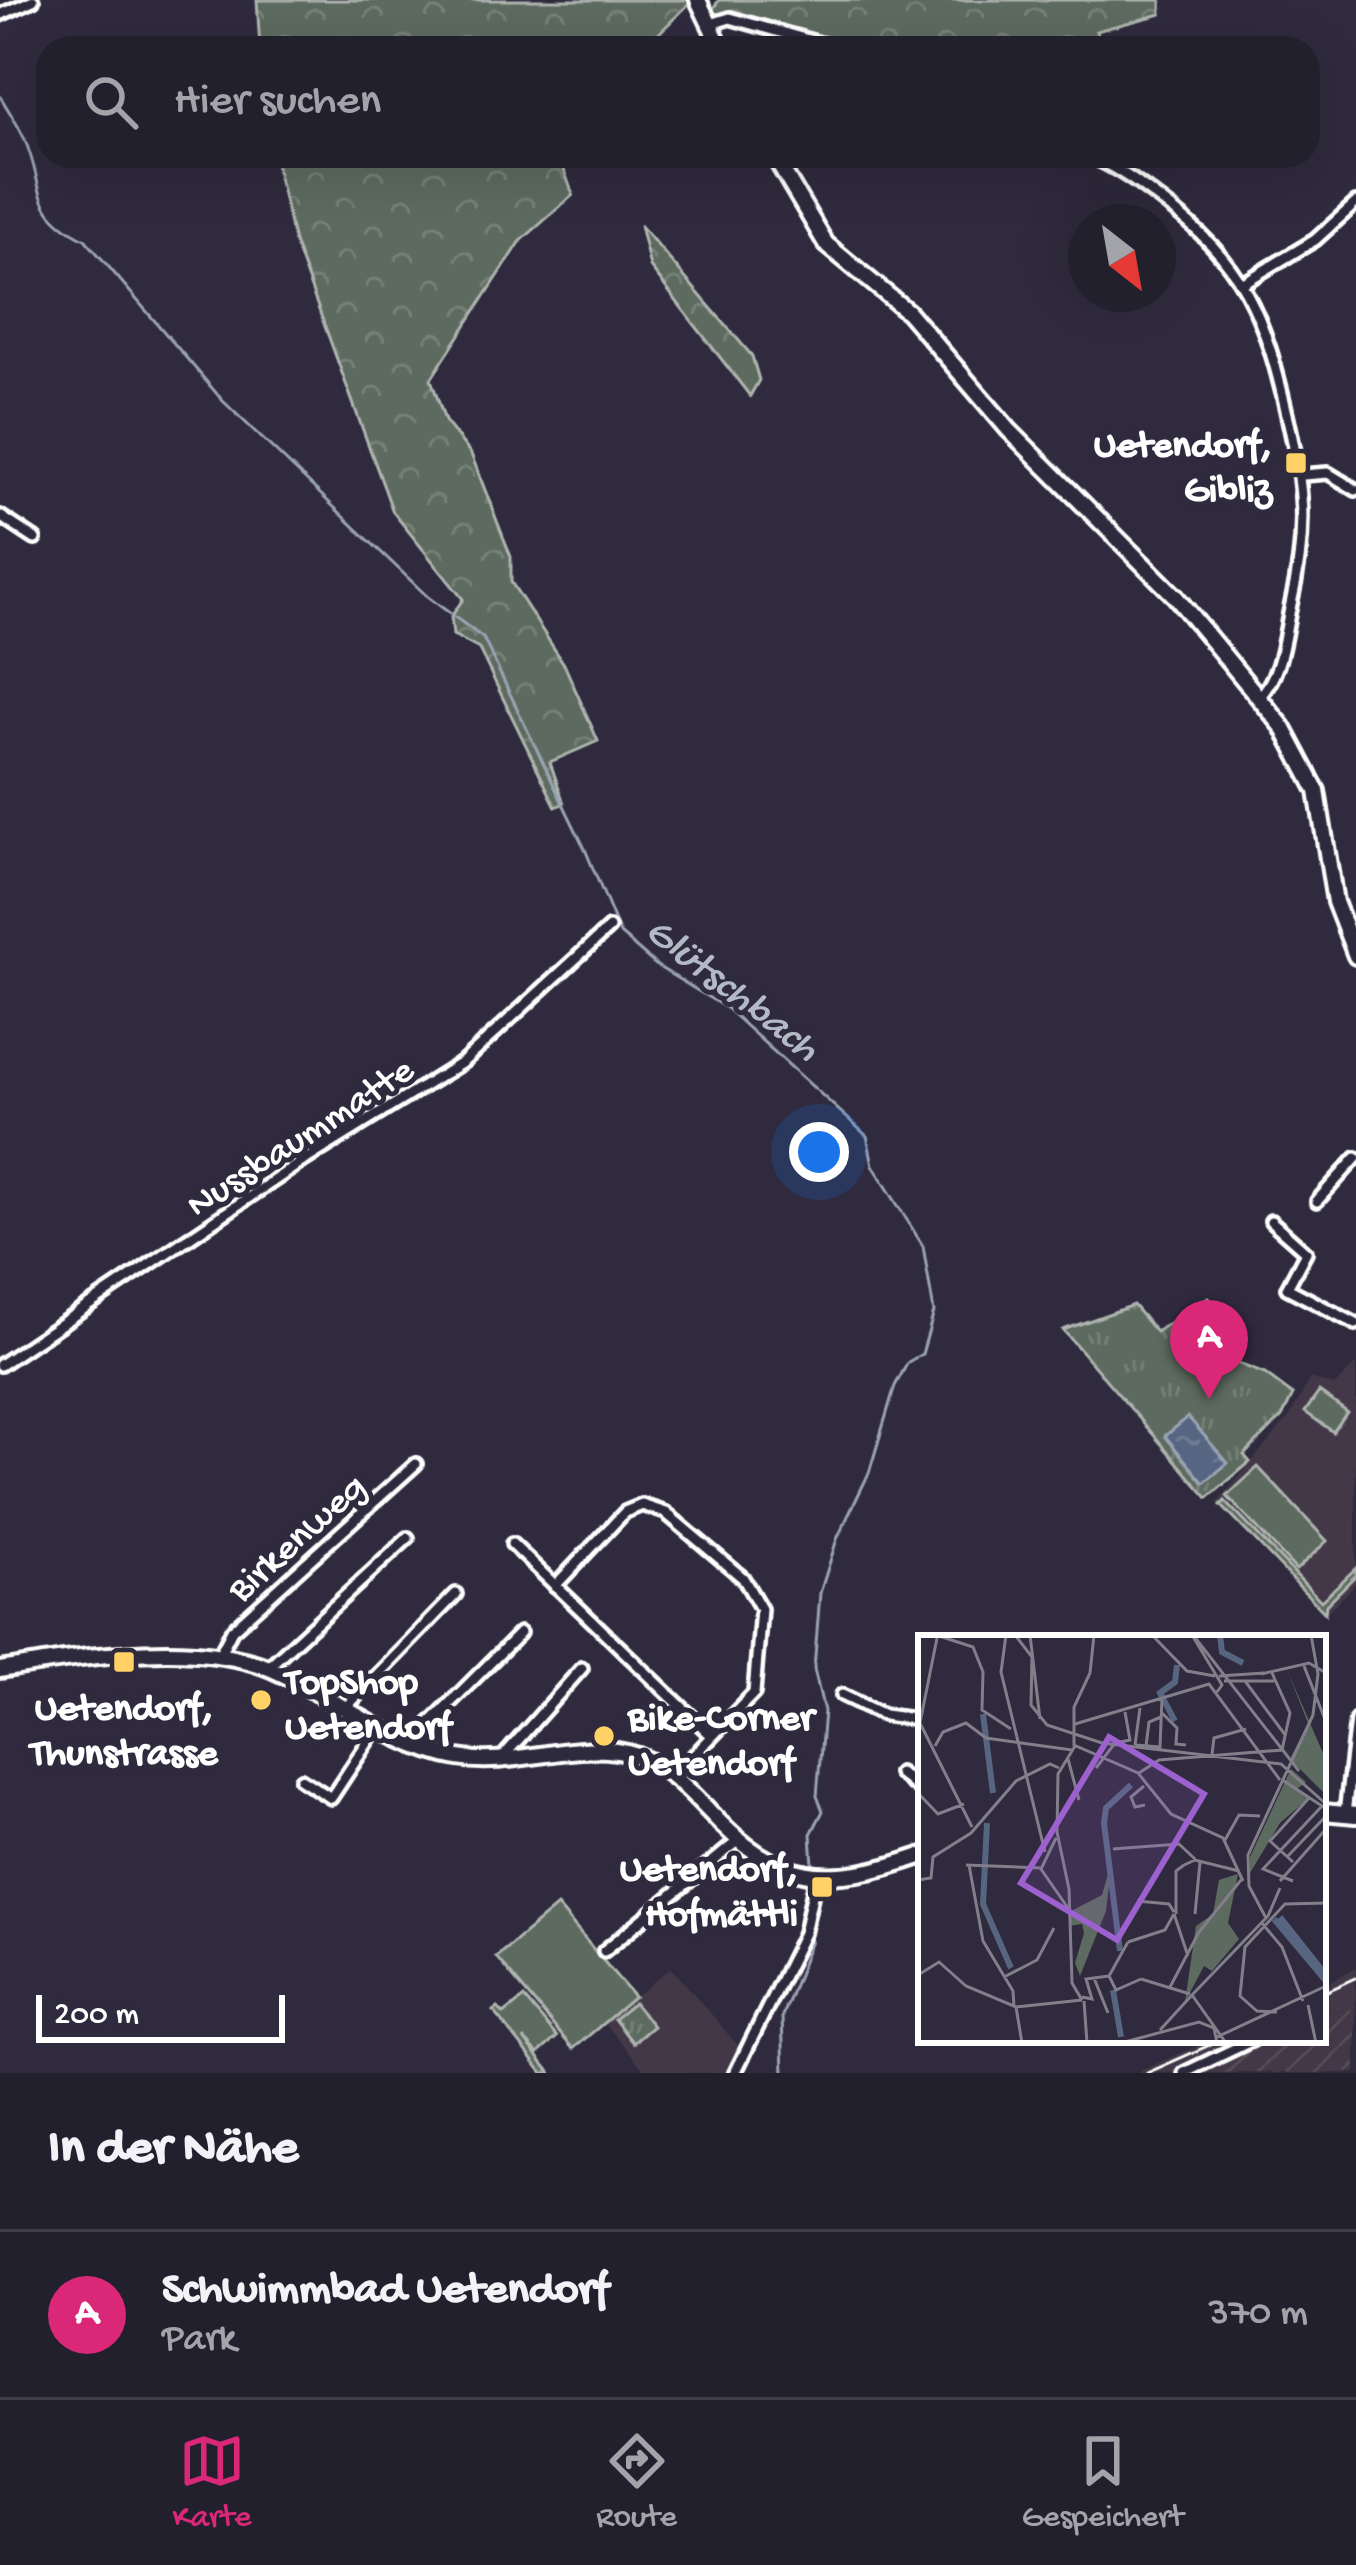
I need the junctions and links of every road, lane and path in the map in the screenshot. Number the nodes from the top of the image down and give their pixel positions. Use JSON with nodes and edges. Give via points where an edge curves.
{"nodes":[{"id":1,"x":33,"y":0,"type":"edge"},
{"id":2,"x":698,"y":0,"type":"edge"},
{"id":3,"x":0,"y":15,"type":"edge"},
{"id":4,"x":711,"y":24,"type":"junction"},
{"id":5,"x":716,"y":36,"type":"edge"},
{"id":6,"x":794,"y":36,"type":"edge"},
{"id":7,"x":781,"y":168,"type":"edge"},
{"id":8,"x":1107,"y":168,"type":"edge"},
{"id":9,"x":1356,"y":203,"type":"edge"},
{"id":10,"x":1245,"y":282,"type":"junction"},
{"id":11,"x":1303,"y":475,"type":"junction"},
{"id":12,"x":1356,"y":490,"type":"edge"},
{"id":13,"x":0,"y":516,"type":"edge"},
{"id":14,"x":35,"y":539,"type":"dead end"},
{"id":15,"x":1258,"y":698,"type":"junction"},
{"id":16,"x":608,"y":928,"type":"dead end"},
{"id":17,"x":1356,"y":956,"type":"edge"},
{"id":18,"x":1356,"y":1158,"type":"edge"},
{"id":19,"x":1317,"y":1202,"type":"dead end"},
{"id":20,"x":1271,"y":1221,"type":"dead end"},
{"id":21,"x":1356,"y":1324,"type":"edge"},
{"id":22,"x":0,"y":1365,"type":"edge"},
{"id":23,"x":416,"y":1464,"type":"dead end"},
{"id":24,"x":408,"y":1538,"type":"dead end"},
{"id":25,"x":512,"y":1544,"type":"dead end"},
{"id":26,"x":555,"y":1586,"type":"junction"},
{"id":27,"x":456,"y":1594,"type":"dead end"},
{"id":28,"x":520,"y":1633,"type":"dead end"},
{"id":29,"x":219,"y":1655,"type":"junction"},
{"id":30,"x":268,"y":1667,"type":"junction"},
{"id":31,"x":582,"y":1668,"type":"dead end"},
{"id":32,"x":0,"y":1670,"type":"edge"},
{"id":33,"x":842,"y":1695,"type":"dead end"},
{"id":34,"x":346,"y":1708,"type":"junction"},
{"id":35,"x":918,"y":1720,"type":"edge"},
{"id":36,"x":1356,"y":1720,"type":"edge"},
{"id":37,"x":379,"y":1725,"type":"junction"},
{"id":38,"x":712,"y":1736,"type":"junction"},
{"id":39,"x":410,"y":1742,"type":"junction"},
{"id":40,"x":500,"y":1760,"type":"junction"},
{"id":41,"x":899,"y":1773,"type":"dead end"},
{"id":42,"x":674,"y":1776,"type":"junction"},
{"id":43,"x":301,"y":1779,"type":"dead end"},
{"id":44,"x":918,"y":1789,"type":"edge"},
{"id":45,"x":1351,"y":1815,"type":"edge"},
{"id":46,"x":738,"y":1841,"type":"junction"},
{"id":47,"x":918,"y":1857,"type":"edge"},
{"id":48,"x":816,"y":1877,"type":"junction"},
{"id":49,"x":604,"y":1951,"type":"dead end"},
{"id":50,"x":1247,"y":2043,"type":"edge"},
{"id":51,"x":735,"y":2073,"type":"edge"},
{"id":52,"x":1184,"y":2073,"type":"edge"}],
"edges":[{"from":1,"to":3,"type":"street"},
{"from":2,"to":4,"type":"street"},
{"from":4,"to":5,"type":"street"},
{"from":4,"to":6,"type":"street","via":[[730,18]]},
{"from":7,"to":15,"type":"street","via":[[826,244],[908,312],[1000,420],[1198,622]]},
{"from":8,"to":10,"type":"street","via":[[1189,221]]},
{"from":9,"to":10,"type":"street","via":[[1315,240]]},
{"from":10,"to":11,"type":"street","via":[[1272,346]]},
{"from":11,"to":12,"type":"street","via":[[1328,473]]},
{"from":11,"to":15,"type":"street","via":[[1300,565],[1274,675]]},
{"from":13,"to":14,"type":"street"},
{"from":15,"to":17,"type":"street","via":[[1304,759],[1317,791],[1336,902]]},
{"from":16,"to":22,"type":"street","name":"Nussbaummatte","via":[[463,1062]]},
{"from":18,"to":19,"type":"street"},
{"from":20,"to":21,"type":"street","via":[[1306,1252],[1287,1288]]},
{"from":23,"to":29,"type":"street","name":"Birkenweg","via":[[232,1630]]},
{"from":24,"to":30,"type":"street"},
{"from":25,"to":26,"type":"street"},
{"from":26,"to":38,"type":"street"},
{"from":26,"to":38,"type":"street","via":[[625,1512],[642,1505],[666,1513],[743,1578],[760,1609],[758,1679]]},
{"from":27,"to":34,"type":"street"},
{"from":28,"to":39,"type":"street"},
{"from":29,"to":30,"type":"street"},
{"from":29,"to":32,"type":"street"},
{"from":30,"to":34,"type":"street"},
{"from":31,"to":40,"type":"street"},
{"from":33,"to":35,"type":"street"},
{"from":34,"to":37,"type":"street"},
{"from":36,"to":45,"type":"street"},
{"from":37,"to":39,"type":"street"},
{"from":37,"to":43,"type":"street","via":[[331,1798]]},
{"from":38,"to":42,"type":"street"},
{"from":39,"to":40,"type":"street","via":[[452,1757]]},
{"from":40,"to":42,"type":"street","via":[[616,1751]]},
{"from":41,"to":44,"type":"street"},
{"from":42,"to":46,"type":"street"},
{"from":46,"to":48,"type":"street","via":[[775,1865]]},
{"from":46,"to":49,"type":"street"},
{"from":47,"to":48,"type":"street","via":[[862,1875]]},
{"from":48,"to":51,"type":"street","via":[[804,1934]]},
{"from":50,"to":52,"type":"street"}]}
